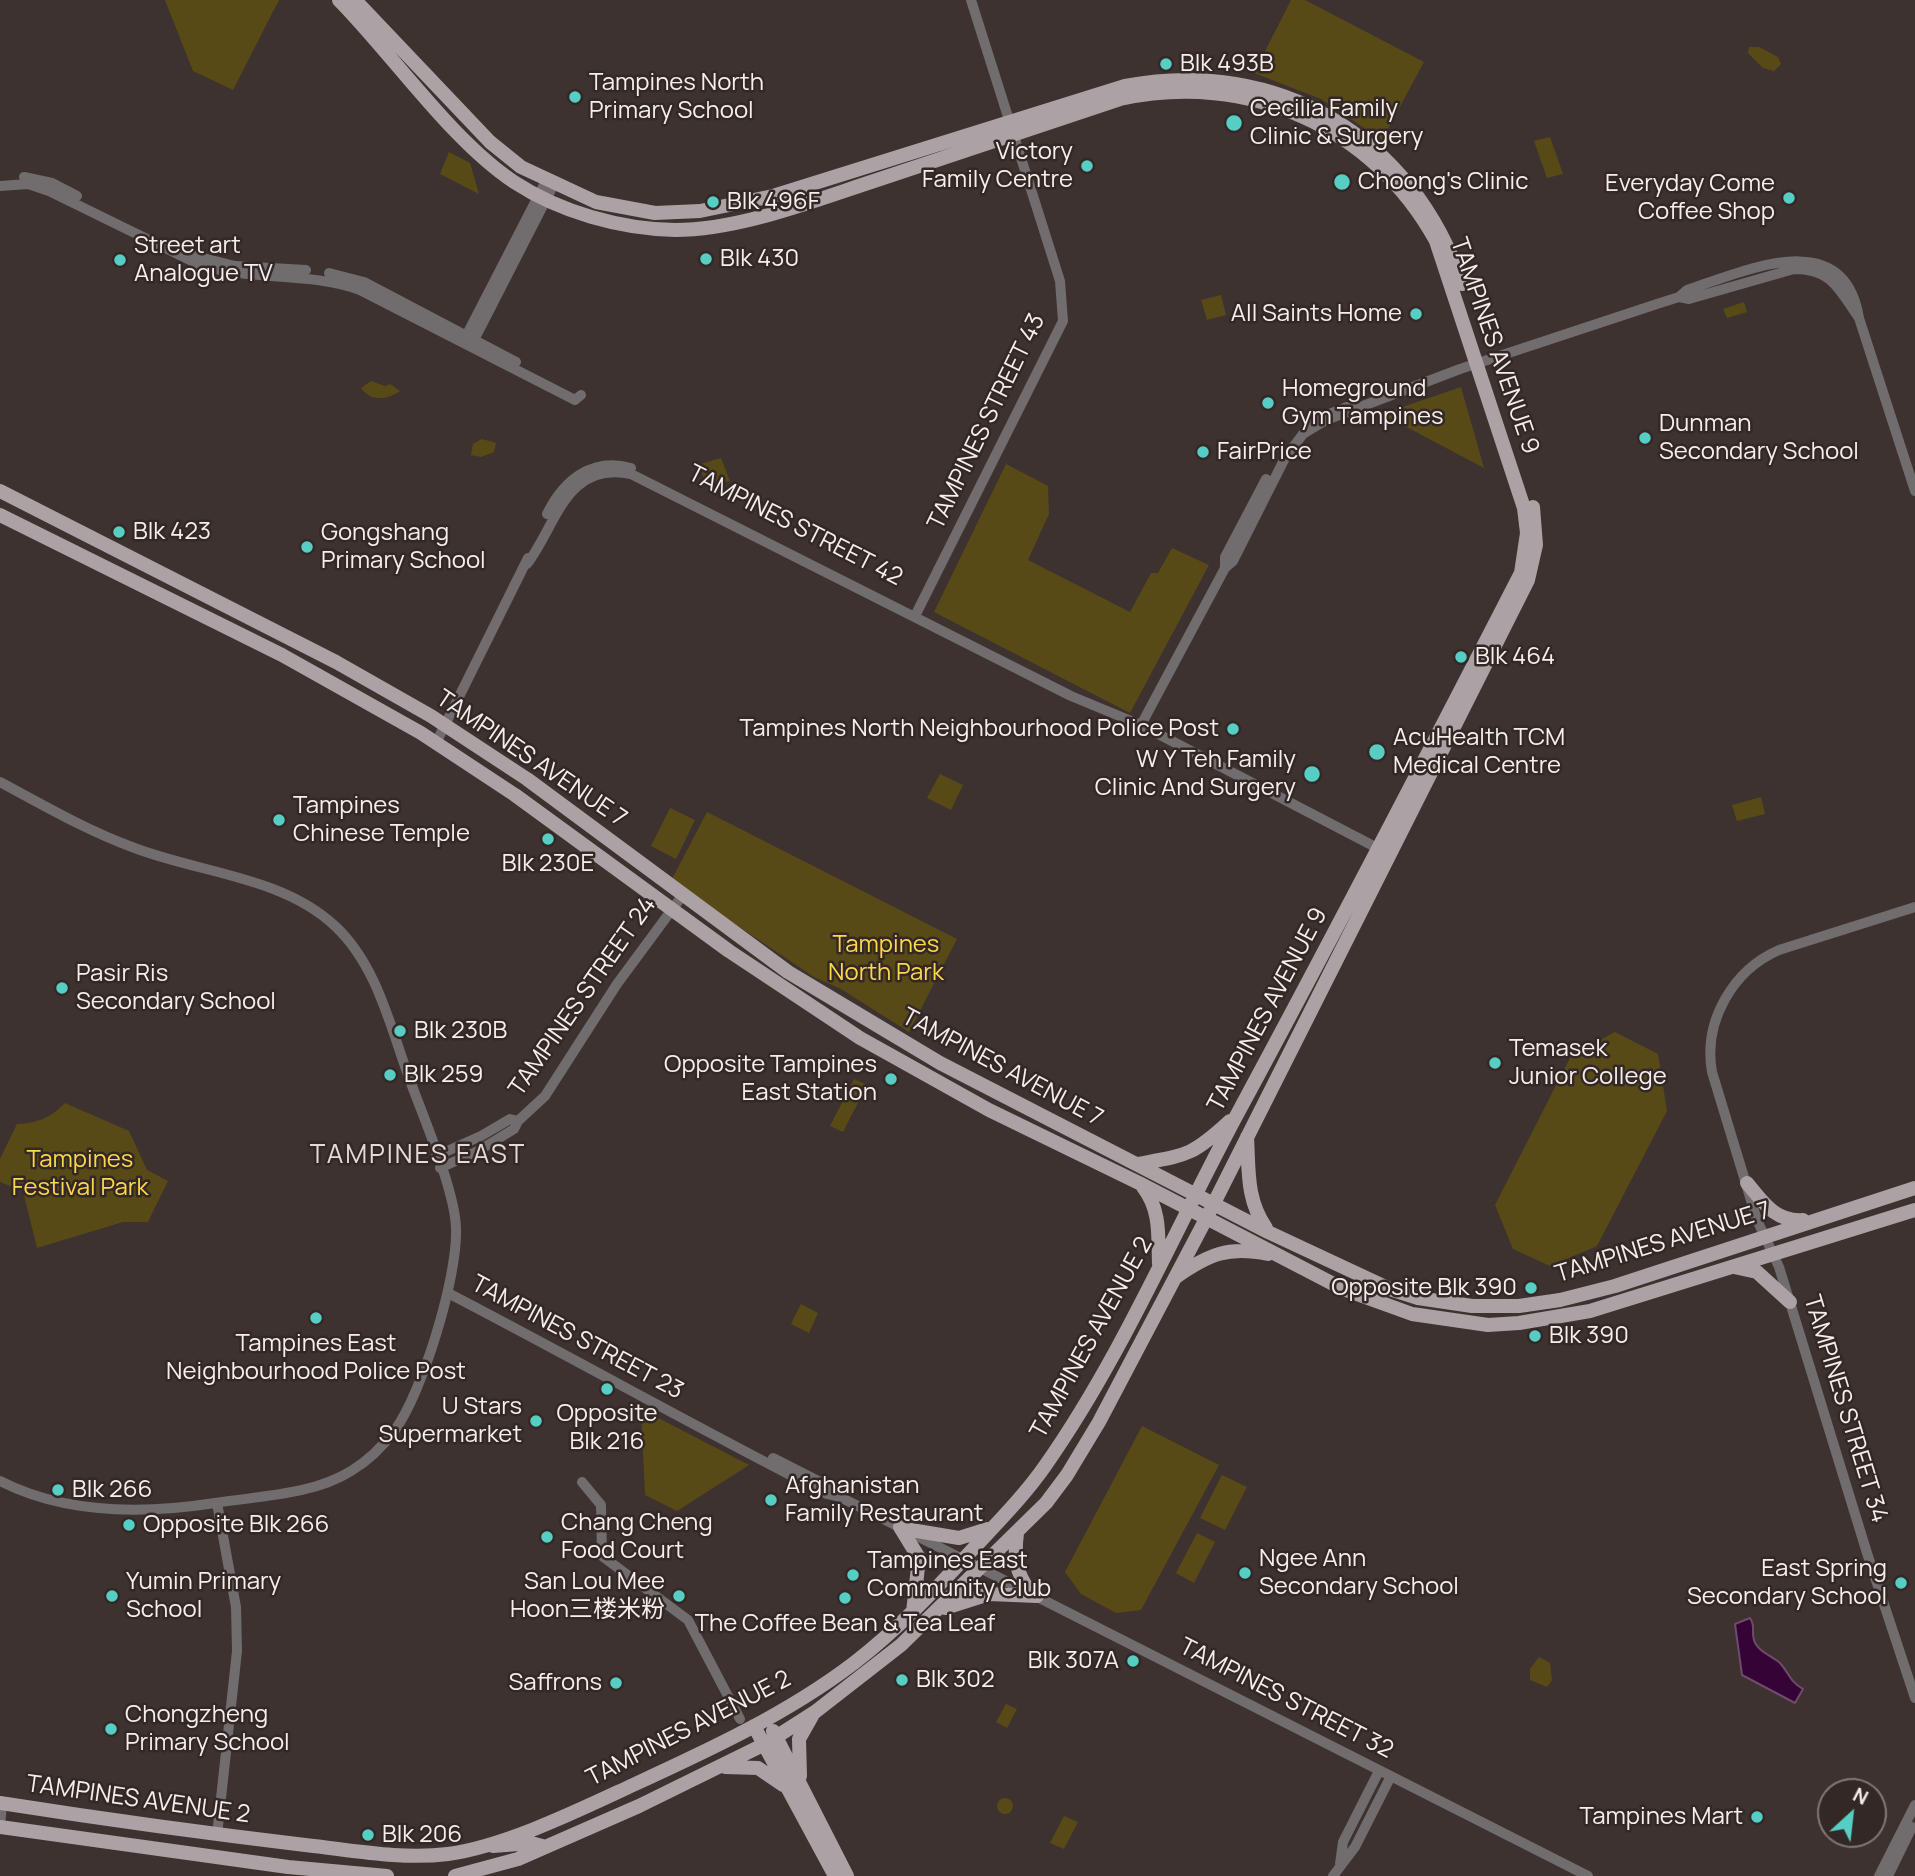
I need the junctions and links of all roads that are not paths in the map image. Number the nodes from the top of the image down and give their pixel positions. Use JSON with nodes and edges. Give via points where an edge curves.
{"nodes":[{"id":1,"x":339,"y":0,"type":"edge"},
{"id":2,"x":355,"y":0,"type":"edge"},
{"id":3,"x":971,"y":0,"type":"edge"},
{"id":4,"x":1012,"y":128,"type":"junction"},
{"id":5,"x":0,"y":178,"type":"edge"},
{"id":6,"x":550,"y":183,"type":"junction"},
{"id":7,"x":0,"y":186,"type":"edge"},
{"id":8,"x":542,"y":198,"type":"junction"},
{"id":9,"x":311,"y":274,"type":"junction"},
{"id":10,"x":468,"y":342,"type":"junction"},
{"id":11,"x":1483,"y":362,"type":"junction"},
{"id":12,"x":0,"y":491,"type":"edge"},
{"id":13,"x":1915,"y":491,"type":"edge"},
{"id":14,"x":0,"y":515,"type":"edge"},
{"id":15,"x":916,"y":614,"type":"junction"},
{"id":16,"x":1140,"y":725,"type":"junction"},
{"id":17,"x":446,"y":726,"type":"junction"},
{"id":18,"x":436,"y":743,"type":"junction"},
{"id":19,"x":0,"y":782,"type":"edge"},
{"id":20,"x":1384,"y":852,"type":"junction"},
{"id":21,"x":681,"y":896,"type":"junction"},
{"id":22,"x":1915,"y":907,"type":"edge"},
{"id":23,"x":671,"y":910,"type":"junction"},
{"id":24,"x":1236,"y":1116,"type":"junction"},
{"id":25,"x":518,"y":1121,"type":"junction"},
{"id":26,"x":1247,"y":1133,"type":"junction"},
{"id":27,"x":436,"y":1156,"type":"junction"},
{"id":28,"x":1136,"y":1165,"type":"junction"},
{"id":29,"x":440,"y":1168,"type":"junction"},
{"id":30,"x":1747,"y":1182,"type":"junction"},
{"id":31,"x":1139,"y":1183,"type":"junction"},
{"id":32,"x":1915,"y":1188,"type":"edge"},
{"id":33,"x":1198,"y":1194,"type":"junction"},
{"id":34,"x":1214,"y":1202,"type":"junction"},
{"id":35,"x":1191,"y":1209,"type":"junction"},
{"id":36,"x":1915,"y":1210,"type":"edge"},
{"id":37,"x":1207,"y":1217,"type":"junction"},
{"id":38,"x":1814,"y":1219,"type":"junction"},
{"id":39,"x":1268,"y":1232,"type":"junction"},
{"id":40,"x":1765,"y":1237,"type":"junction"},
{"id":41,"x":1773,"y":1253,"type":"junction"},
{"id":42,"x":1283,"y":1257,"type":"junction"},
{"id":43,"x":1159,"y":1265,"type":"junction"},
{"id":44,"x":1730,"y":1266,"type":"junction"},
{"id":45,"x":1175,"y":1278,"type":"junction"},
{"id":46,"x":448,"y":1293,"type":"junction"},
{"id":47,"x":1790,"y":1302,"type":"junction"},
{"id":48,"x":0,"y":1481,"type":"edge"},
{"id":49,"x":582,"y":1482,"type":"dead end"},
{"id":50,"x":217,"y":1503,"type":"junction"},
{"id":51,"x":996,"y":1525,"type":"junction"},
{"id":52,"x":903,"y":1528,"type":"junction"},
{"id":53,"x":1017,"y":1533,"type":"junction"},
{"id":54,"x":965,"y":1558,"type":"junction"},
{"id":55,"x":984,"y":1567,"type":"junction"},
{"id":56,"x":1033,"y":1594,"type":"junction"},
{"id":57,"x":912,"y":1613,"type":"junction"},
{"id":58,"x":935,"y":1613,"type":"junction"},
{"id":59,"x":1915,"y":1698,"type":"edge"},
{"id":60,"x":815,"y":1712,"type":"junction"},
{"id":61,"x":740,"y":1719,"type":"dead end"},
{"id":62,"x":760,"y":1723,"type":"junction"},
{"id":63,"x":771,"y":1740,"type":"junction"},
{"id":64,"x":717,"y":1768,"type":"junction"},
{"id":65,"x":1380,"y":1770,"type":"junction"},
{"id":66,"x":1391,"y":1776,"type":"junction"},
{"id":67,"x":795,"y":1786,"type":"junction"},
{"id":68,"x":1,"y":1803,"type":"edge"},
{"id":69,"x":1915,"y":1805,"type":"edge"},
{"id":70,"x":1915,"y":1822,"type":"edge"},
{"id":71,"x":0,"y":1826,"type":"edge"},
{"id":72,"x":217,"y":1835,"type":"junction"},
{"id":73,"x":1903,"y":1837,"type":"junction"},
{"id":74,"x":485,"y":1845,"type":"junction"},
{"id":75,"x":546,"y":1847,"type":"junction"},
{"id":76,"x":1340,"y":1864,"type":"junction"},
{"id":77,"x":1884,"y":1875,"type":"edge"},
{"id":78,"x":387,"y":1876,"type":"edge"},
{"id":79,"x":455,"y":1876,"type":"edge"},
{"id":80,"x":835,"y":1876,"type":"edge"},
{"id":81,"x":847,"y":1876,"type":"edge"},
{"id":82,"x":1333,"y":1876,"type":"edge"},
{"id":83,"x":1588,"y":1876,"type":"edge"}],
"edges":[{"from":1,"to":8,"type":"main road","name":"TAMPINES AVENUE 9","via":[[479,155]]},
{"from":2,"to":6,"type":"main road","name":"TAMPINES AVENUE 9","via":[[491,142]]},
{"from":3,"to":4,"type":"street","name":"TAMPINES STREET 43"},
{"from":4,"to":6,"type":"main road","name":"TAMPINES AVENUE 9","via":[[773,196],[700,211],[655,213],[620,207]]},
{"from":4,"to":8,"type":"main road","name":"TAMPINES AVENUE 9","via":[[777,212],[703,227],[675,230],[629,224],[589,216]]},
{"from":4,"to":11,"type":"main road","name":"TAMPINES AVENUE 9","via":[[1125,86],[1180,79],[1268,90],[1320,113],[1380,155],[1427,206],[1452,255]]},
{"from":4,"to":15,"type":"street","name":"TAMPINES STREET 43","via":[[1060,281],[1063,321]]},
{"from":5,"to":9,"type":"street","via":[[52,183],[205,259]]},
{"from":6,"to":8,"type":"street"},
{"from":7,"to":9,"type":"street","via":[[28,184],[49,191],[223,273]]},
{"from":8,"to":10,"type":"street"},
{"from":9,"to":10,"type":"street","via":[[360,290]]},
{"from":10,"to":10,"type":"street","via":[[581,395],[575,400]]},
{"from":11,"to":13,"type":"street","via":[[1735,274],[1790,261],[1812,261],[1844,279],[1857,300]]},
{"from":11,"to":16,"type":"street","via":[[1355,409],[1324,414],[1291,436]]},
{"from":11,"to":20,"type":"main road","name":"TAMPINES AVENUE 9","via":[[1524,508],[1526,552],[1521,573]]},
{"from":12,"to":17,"type":"main road","name":"TAMPINES AVENUE 7","via":[[336,662]]},
{"from":14,"to":18,"type":"main road","name":"TAMPINES AVENUE 7","via":[[261,644]]},
{"from":15,"to":16,"type":"street","name":"TAMPINES STREET 42"},
{"from":15,"to":17,"type":"street","name":"TAMPINES STREET 42","via":[[639,470],[616,464],[588,469],[567,483],[549,510]]},
{"from":16,"to":20,"type":"street","name":"TAMPINES STREET 42"},
{"from":17,"to":18,"type":"street","name":"TAMPINES STREET 42"},
{"from":17,"to":21,"type":"main road","name":"TAMPINES AVENUE 7","via":[[527,779]]},
{"from":18,"to":23,"type":"main road","name":"TAMPINES AVENUE 7","via":[[515,794]]},
{"from":19,"to":27,"type":"street","via":[[133,848],[286,895],[334,925],[354,947],[379,996]]},
{"from":20,"to":24,"type":"main road","name":"TAMPINES AVENUE 9"},
{"from":20,"to":26,"type":"main road","name":"TAMPINES AVENUE 9"},
{"from":21,"to":23,"type":"street","name":"TAMPINES STREET 24"},
{"from":21,"to":28,"type":"main road","name":"TAMPINES AVENUE 7","via":[[788,972],[940,1063]]},
{"from":22,"to":30,"type":"street","name":"TAMPINES STREET 34","via":[[1769,954],[1741,976],[1725,997],[1713,1033],[1711,1064]]},
{"from":23,"to":25,"type":"street","name":"TAMPINES STREET 24","via":[[553,1084]]},
{"from":23,"to":31,"type":"main road","name":"TAMPINES AVENUE 7","via":[[860,1038],[989,1110]]},
{"from":24,"to":28,"type":"main road","via":[[1193,1152]]},
{"from":24,"to":33,"type":"main road","name":"TAMPINES AVENUE 9"},
{"from":25,"to":27,"type":"street","name":"TAMPINES STREET 24","via":[[510,1119]]},
{"from":25,"to":29,"type":"street","name":"TAMPINES STREET 24","via":[[506,1135]]},
{"from":26,"to":34,"type":"main road","name":"TAMPINES AVENUE 9"},
{"from":26,"to":39,"type":"main road","via":[[1250,1195]]},
{"from":27,"to":29,"type":"street"},
{"from":28,"to":33,"type":"main road","name":"TAMPINES AVENUE 7"},
{"from":29,"to":46,"type":"street","via":[[456,1229]]},
{"from":30,"to":38,"type":"main road","via":[[1771,1212],[1788,1219]]},
{"from":30,"to":40,"type":"street","name":"TAMPINES STREET 34"},
{"from":31,"to":35,"type":"main road","name":"TAMPINES AVENUE 7"},
{"from":31,"to":43,"type":"main road","via":[[1153,1202],[1160,1237]]},
{"from":32,"to":38,"type":"main road","name":"TAMPINES AVENUE 7"},
{"from":33,"to":34,"type":"main road","name":"TAMPINES AVENUE 7"},
{"from":33,"to":35,"type":"main road","name":"TAMPINES AVENUE 2"},
{"from":34,"to":37,"type":"main road","name":"TAMPINES AVENUE 2"},
{"from":34,"to":39,"type":"main road","name":"TAMPINES AVENUE 7"},
{"from":35,"to":37,"type":"main road","name":"TAMPINES AVENUE 7"},
{"from":35,"to":43,"type":"main road","name":"TAMPINES AVENUE 2"},
{"from":36,"to":41,"type":"main road","name":"TAMPINES AVENUE 7"},
{"from":37,"to":42,"type":"main road","name":"TAMPINES AVENUE 7"},
{"from":37,"to":45,"type":"main road","name":"TAMPINES AVENUE 2"},
{"from":38,"to":40,"type":"main road","name":"TAMPINES AVENUE 7"},
{"from":39,"to":40,"type":"main road","name":"TAMPINES AVENUE 7","via":[[1390,1289],[1449,1303],[1493,1307],[1582,1295]]},
{"from":40,"to":41,"type":"street","name":"TAMPINES STREET 34"},
{"from":41,"to":44,"type":"main road","name":"TAMPINES AVENUE 7"},
{"from":41,"to":47,"type":"street","name":"TAMPINES STREET 34"},
{"from":42,"to":44,"type":"main road","name":"TAMPINES AVENUE 7","via":[[1343,1289],[1412,1314],[1488,1325],[1590,1311]]},
{"from":42,"to":45,"type":"main road","via":[[1234,1249],[1213,1255]]},
{"from":43,"to":51,"type":"main road","name":"TAMPINES AVENUE 2","via":[[1046,1464]]},
{"from":44,"to":47,"type":"main road","via":[[1757,1272]]},
{"from":45,"to":53,"type":"main road","name":"TAMPINES AVENUE 2","via":[[1067,1475]]},
{"from":46,"to":50,"type":"street","via":[[408,1410],[375,1453],[350,1472],[313,1486]]},
{"from":46,"to":52,"type":"street","name":"TAMPINES STREET 23","via":[[686,1419],[694,1419],[827,1494]]},
{"from":47,"to":59,"type":"street","name":"TAMPINES STREET 34"},
{"from":48,"to":50,"type":"street","via":[[57,1502],[102,1509]]},
{"from":49,"to":61,"type":"street","via":[[601,1505],[602,1556],[688,1620]]},
{"from":50,"to":72,"type":"street","via":[[236,1607],[237,1651]]},
{"from":51,"to":52,"type":"main road","via":[[959,1538]]},
{"from":51,"to":54,"type":"main road","name":"TAMPINES AVENUE 2"},
{"from":52,"to":54,"type":"street","name":"TAMPINES STREET 23"},
{"from":52,"to":57,"type":"main road","via":[[919,1558]]},
{"from":53,"to":55,"type":"main road","name":"TAMPINES AVENUE 2"},
{"from":53,"to":56,"type":"main road","via":[[1017,1574]]},
{"from":54,"to":55,"type":"street","name":"TAMPINES STREET 32"},
{"from":54,"to":57,"type":"main road","name":"TAMPINES AVENUE 2"},
{"from":55,"to":56,"type":"street","name":"TAMPINES STREET 32"},
{"from":55,"to":58,"type":"main road","name":"TAMPINES AVENUE 2"},
{"from":56,"to":58,"type":"main road","via":[[989,1594]]},
{"from":56,"to":65,"type":"street","name":"TAMPINES STREET 32"},
{"from":57,"to":62,"type":"main road","name":"TAMPINES AVENUE 2","via":[[836,1676]]},
{"from":58,"to":60,"type":"main road","name":"TAMPINES AVENUE 2","via":[[862,1678]]},
{"from":60,"to":63,"type":"main road","name":"TAMPINES AVENUE 2"},
{"from":60,"to":67,"type":"main road","via":[[799,1739]]},
{"from":62,"to":63,"type":"main road"},
{"from":62,"to":74,"type":"main road","name":"TAMPINES AVENUE 2","via":[[588,1806]]},
{"from":63,"to":64,"type":"main road","name":"TAMPINES AVENUE 2"},
{"from":63,"to":67,"type":"main road"},
{"from":64,"to":67,"type":"main road","via":[[758,1768]]},
{"from":64,"to":75,"type":"main road","name":"TAMPINES AVENUE 2"},
{"from":65,"to":66,"type":"street","name":"TAMPINES STREET 32"},
{"from":65,"to":76,"type":"street","via":[[1343,1842]]},
{"from":66,"to":76,"type":"street","via":[[1355,1847]]},
{"from":66,"to":83,"type":"street","name":"TAMPINES STREET 32"},
{"from":67,"to":80,"type":"main road"},
{"from":67,"to":81,"type":"main road"},
{"from":68,"to":71,"type":"street"},
{"from":68,"to":72,"type":"main road","name":"TAMPINES AVENUE 2"},
{"from":69,"to":73,"type":"street"},
{"from":70,"to":73,"type":"street"},
{"from":71,"to":78,"type":"main road","name":"TAMPINES AVENUE 2","via":[[288,1867]]},
{"from":72,"to":74,"type":"main road","name":"TAMPINES AVENUE 2","via":[[401,1856],[447,1854]]},
{"from":73,"to":77,"type":"street"},
{"from":74,"to":75,"type":"main road","via":[[531,1843]]},
{"from":75,"to":79,"type":"main road","name":"TAMPINES AVENUE 2"},
{"from":76,"to":82,"type":"street"}]}
